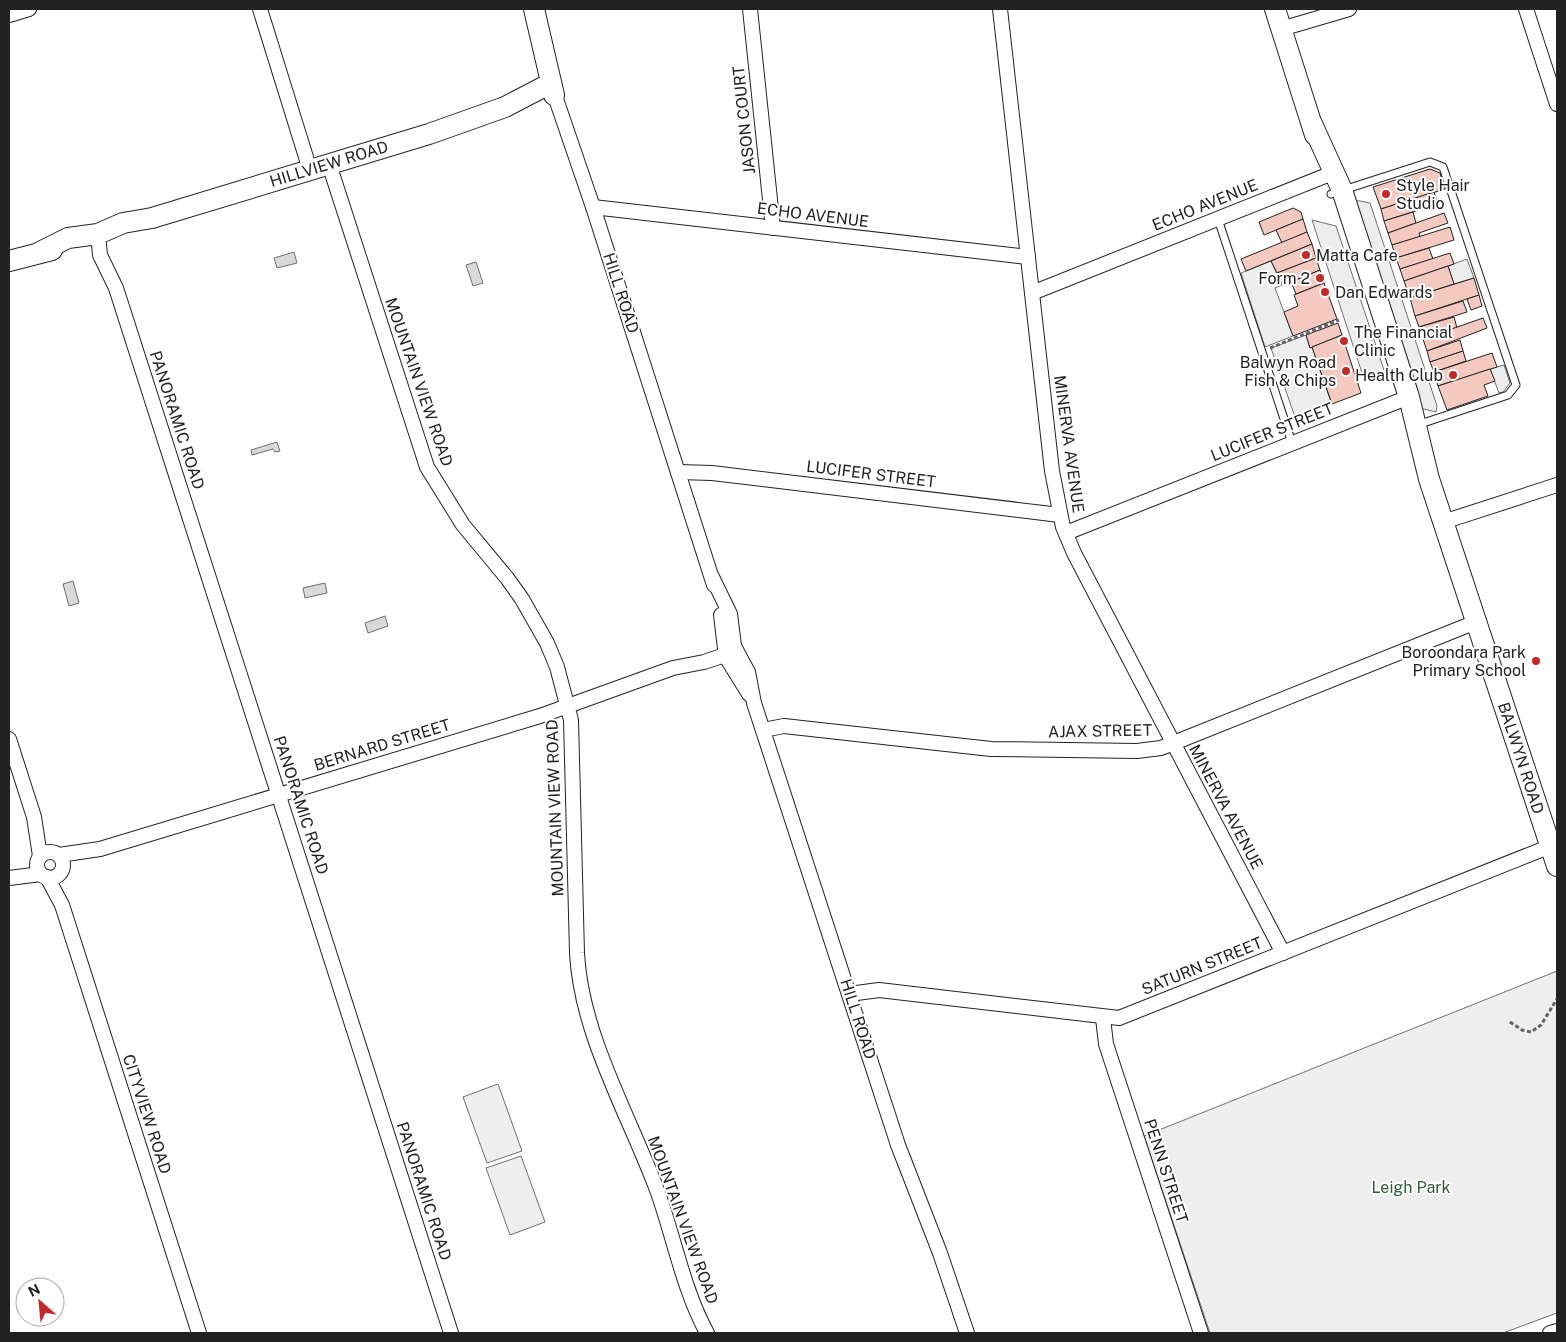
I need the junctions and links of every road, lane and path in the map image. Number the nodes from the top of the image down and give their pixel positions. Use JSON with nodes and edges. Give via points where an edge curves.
{"nodes":[{"id":1,"x":29,"y":9,"type":"edge"},
{"id":2,"x":260,"y":9,"type":"edge"},
{"id":3,"x":534,"y":9,"type":"edge"},
{"id":4,"x":750,"y":9,"type":"edge"},
{"id":5,"x":1000,"y":9,"type":"edge"},
{"id":6,"x":1275,"y":9,"type":"edge"},
{"id":7,"x":1349,"y":9,"type":"edge"},
{"id":8,"x":1526,"y":9,"type":"edge"},
{"id":9,"x":9,"y":15,"type":"edge"},
{"id":10,"x":1281,"y":28,"type":"junction"},
{"id":11,"x":553,"y":90,"type":"junction"},
{"id":12,"x":1557,"y":104,"type":"edge"},
{"id":13,"x":319,"y":167,"type":"junction"},
{"id":14,"x":1333,"y":183,"type":"junction"},
{"id":15,"x":593,"y":207,"type":"junction"},
{"id":16,"x":1218,"y":219,"type":"junction"},
{"id":17,"x":773,"y":228,"type":"junction"},
{"id":18,"x":101,"y":240,"type":"junction"},
{"id":19,"x":1028,"y":257,"type":"junction"},
{"id":20,"x":9,"y":261,"type":"edge"},
{"id":21,"x":1032,"y":293,"type":"junction"},
{"id":22,"x":1339,"y":320,"type":"dead end"},
{"id":23,"x":1261,"y":351,"type":"junction"},
{"id":24,"x":1403,"y":399,"type":"junction"},
{"id":25,"x":1412,"y":427,"type":"junction"},
{"id":26,"x":1292,"y":443,"type":"junction"},
{"id":27,"x":678,"y":472,"type":"junction"},
{"id":28,"x":1557,"y":484,"type":"edge"},
{"id":29,"x":1060,"y":514,"type":"junction"},
{"id":30,"x":1443,"y":522,"type":"junction"},
{"id":31,"x":1066,"y":533,"type":"junction"},
{"id":32,"x":1476,"y":622,"type":"junction"},
{"id":33,"x":727,"y":649,"type":"junction"},
{"id":34,"x":568,"y":706,"type":"junction"},
{"id":35,"x":763,"y":730,"type":"junction"},
{"id":36,"x":9,"y":738,"type":"edge"},
{"id":37,"x":1173,"y":744,"type":"junction"},
{"id":38,"x":279,"y":795,"type":"junction"},
{"id":39,"x":1551,"y":846,"type":"junction"},
{"id":40,"x":50,"y":865,"type":"junction"},
{"id":41,"x":1557,"y":866,"type":"edge"},
{"id":42,"x":9,"y":877,"type":"edge"},
{"id":43,"x":1284,"y":952,"type":"junction"},
{"id":44,"x":849,"y":994,"type":"junction"},
{"id":45,"x":1557,"y":999,"type":"edge"},
{"id":46,"x":1103,"y":1018,"type":"junction"},
{"id":47,"x":1510,"y":1022,"type":"dead end"},
{"id":48,"x":1557,"y":1330,"type":"edge"},
{"id":49,"x":199,"y":1333,"type":"edge"},
{"id":50,"x":451,"y":1333,"type":"edge"},
{"id":51,"x":707,"y":1333,"type":"edge"},
{"id":52,"x":967,"y":1333,"type":"edge"},
{"id":53,"x":1201,"y":1333,"type":"edge"},
{"id":54,"x":1550,"y":1333,"type":"edge"}],
"edges":[{"from":1,"to":9,"type":"street"},
{"from":2,"to":13,"type":"street","name":"MOUNTAIN VIEW ROAD"},
{"from":3,"to":11,"type":"street","name":"HILL ROAD"},
{"from":4,"to":17,"type":"street","name":"JASON COURT"},
{"from":5,"to":19,"type":"street","name":"MINERVA AVENUE"},
{"from":6,"to":10,"type":"street","name":"BALWYN ROAD"},
{"from":7,"to":10,"type":"street"},
{"from":8,"to":12,"type":"street"},
{"from":10,"to":14,"type":"street","name":"BALWYN ROAD"},
{"from":11,"to":13,"type":"street","name":"HILLVIEW ROAD","via":[[429,134]]},
{"from":11,"to":15,"type":"street","name":"HILL ROAD"},
{"from":13,"to":18,"type":"street","name":"HILLVIEW ROAD","via":[[152,218],[123,223]]},
{"from":13,"to":34,"type":"street","name":"MOUNTAIN VIEW ROAD","via":[[427,467],[463,525],[522,599],[552,655]]},
{"from":14,"to":16,"type":"street","name":"ECHO AVENUE"},
{"from":14,"to":24,"type":"street","name":"BALWYN ROAD"},
{"from":14,"to":25,"type":"lane","via":[[1430,162],[1442,167],[1516,385],[1508,395]]},
{"from":15,"to":17,"type":"street","name":"ECHO AVENUE"},
{"from":15,"to":27,"type":"street","name":"HILL ROAD"},
{"from":16,"to":21,"type":"street","name":"ECHO AVENUE"},
{"from":16,"to":23,"type":"lane"},
{"from":17,"to":19,"type":"street","name":"ECHO AVENUE"},
{"from":18,"to":20,"type":"street","name":"HILLVIEW ROAD","via":[[68,238],[40,252]]},
{"from":18,"to":38,"type":"street","name":"PANORAMIC ROAD"},
{"from":19,"to":21,"type":"street","name":"MINERVA AVENUE"},
{"from":21,"to":29,"type":"street","name":"MINERVA AVENUE","via":[[1052,471]]},
{"from":22,"to":23,"type":"path"},
{"from":23,"to":26,"type":"lane"},
{"from":24,"to":25,"type":"street","name":"BALWYN ROAD"},
{"from":24,"to":26,"type":"street","name":"LUCIFER STREET"},
{"from":25,"to":30,"type":"street","name":"BALWYN ROAD"},
{"from":26,"to":31,"type":"street","name":"LUCIFER STREET"},
{"from":27,"to":29,"type":"street","name":"LUCIFER STREET","via":[[712,473]]},
{"from":27,"to":33,"type":"street","name":"HILL ROAD","via":[[712,577],[730,614]]},
{"from":28,"to":30,"type":"street"},
{"from":29,"to":31,"type":"street","name":"MINERVA AVENUE"},
{"from":30,"to":32,"type":"street","name":"BALWYN ROAD"},
{"from":31,"to":37,"type":"street","name":"MINERVA AVENUE"},
{"from":32,"to":37,"type":"street","name":"AJAX STREET"},
{"from":32,"to":39,"type":"street","name":"BALWYN ROAD"},
{"from":33,"to":34,"type":"street","name":"BERNARD STREET","via":[[693,657],[673,668]]},
{"from":33,"to":35,"type":"street","name":"HILL ROAD","via":[[748,672]]},
{"from":34,"to":38,"type":"street","name":"BERNARD STREET"},
{"from":34,"to":51,"type":"street","name":"MOUNTAIN VIEW ROAD","via":[[572,737],[577,953],[581,993],[619,1101],[666,1215],[695,1308]]},
{"from":35,"to":37,"type":"street","name":"AJAX STREET","via":[[784,726],[991,749],[1137,751]]},
{"from":35,"to":44,"type":"street","name":"HILL ROAD"},
{"from":36,"to":40,"type":"street","name":"CITYVIEW ROAD"},
{"from":37,"to":43,"type":"street","name":"MINERVA AVENUE"},
{"from":38,"to":40,"type":"street","name":"BERNARD STREET"},
{"from":38,"to":50,"type":"street","name":"PANORAMIC ROAD"},
{"from":39,"to":41,"type":"street","name":"BALWYN ROAD"},
{"from":39,"to":43,"type":"street","name":"SATURN STREET"},
{"from":40,"to":42,"type":"street","name":"BERNARD STREET"},
{"from":40,"to":49,"type":"street","name":"CITYVIEW ROAD"},
{"from":43,"to":46,"type":"street","name":"SATURN STREET","via":[[1129,1015]]},
{"from":44,"to":46,"type":"street","name":"SATURN STREET","via":[[879,990]]},
{"from":44,"to":52,"type":"street","name":"HILL ROAD","via":[[898,1145]]},
{"from":45,"to":47,"type":"path","via":[[1541,1025],[1532,1032]]},
{"from":46,"to":53,"type":"street","name":"PENN STREET","via":[[1106,1044]]},
{"from":48,"to":54,"type":"street"}]}
